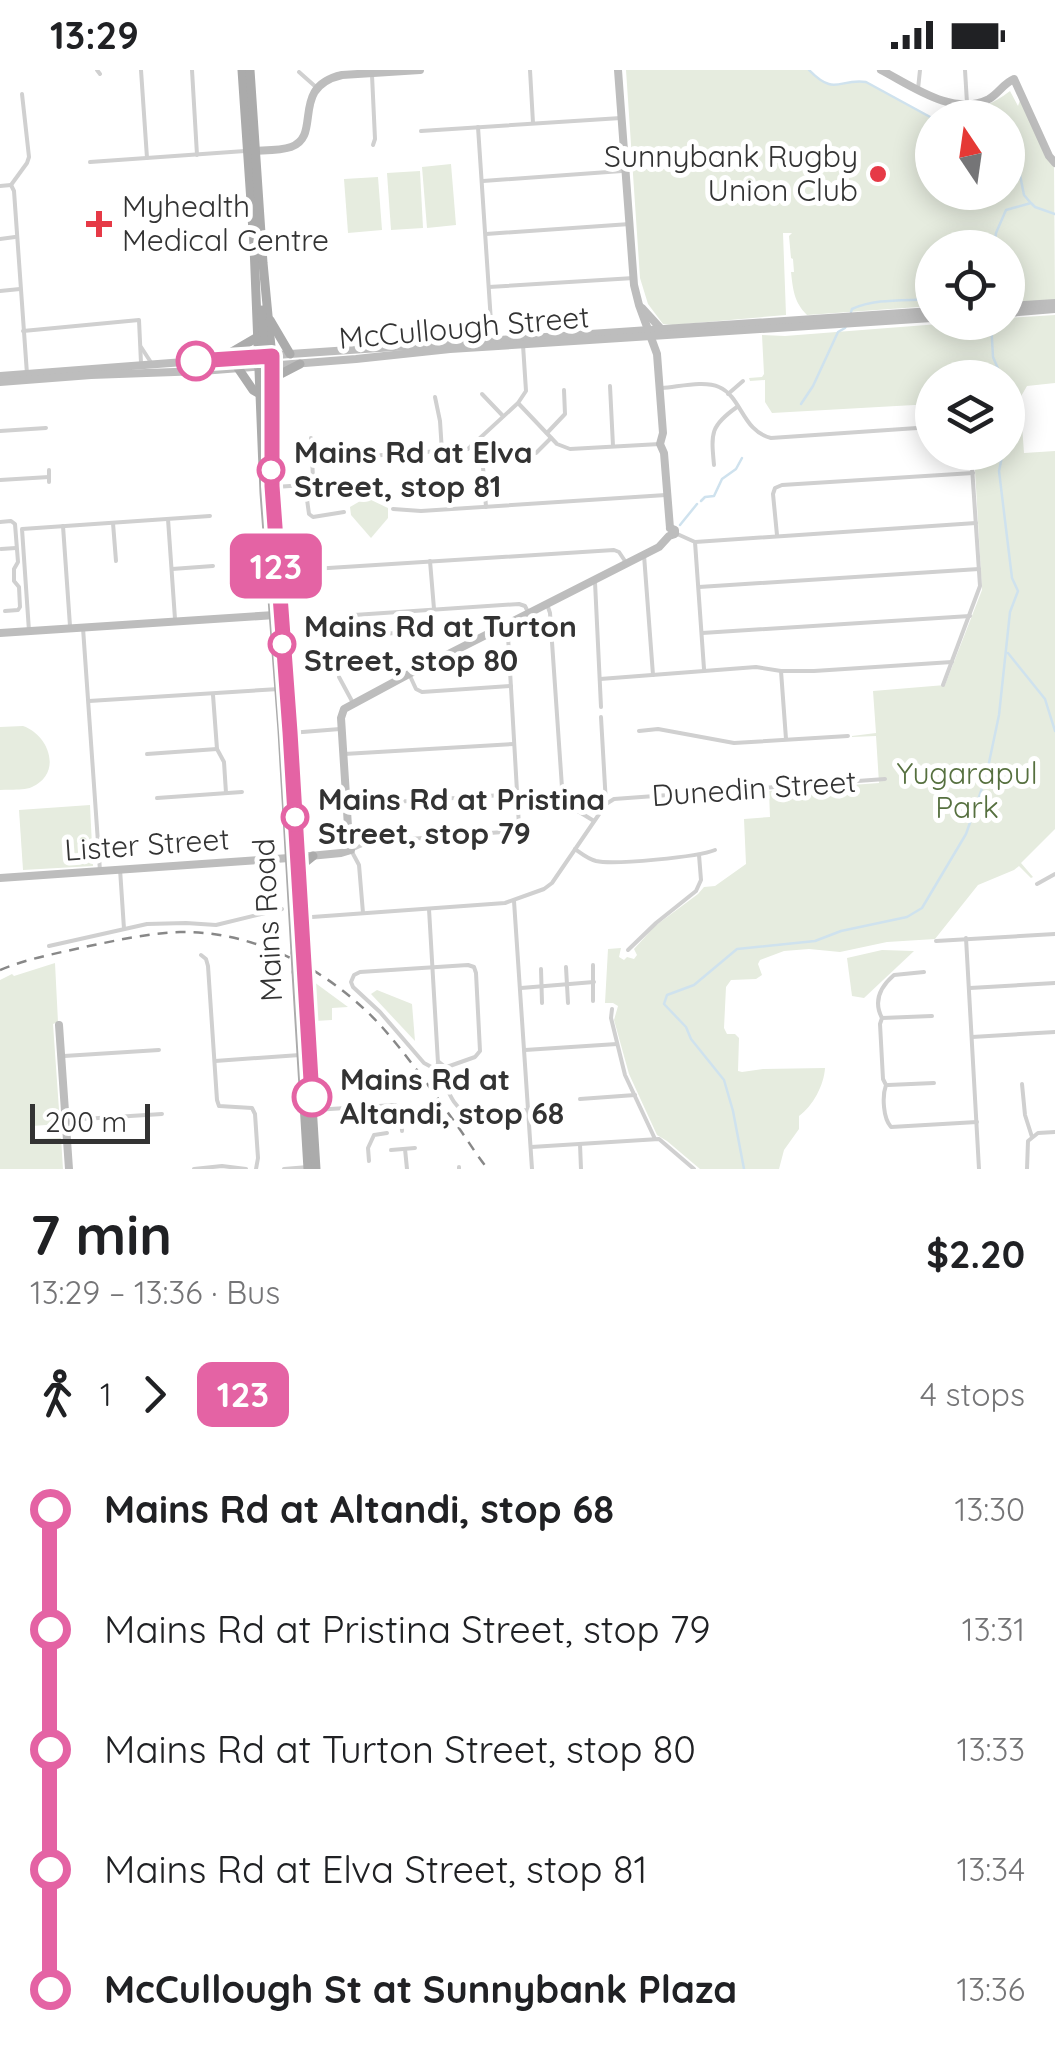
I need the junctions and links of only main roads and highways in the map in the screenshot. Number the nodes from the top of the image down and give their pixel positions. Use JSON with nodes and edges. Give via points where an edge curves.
{"nodes":[{"id":1,"x":242,"y":70,"type":"edge"},
{"id":2,"x":250,"y":70,"type":"edge"},
{"id":3,"x":252,"y":151,"type":"junction"},
{"id":4,"x":266,"y":298,"type":"junction"},
{"id":5,"x":268,"y":318,"type":"junction"},
{"id":6,"x":256,"y":338,"type":"junction"},
{"id":7,"x":290,"y":354,"type":"road end"},
{"id":8,"x":220,"y":359,"type":"road end"},
{"id":9,"x":265,"y":361,"type":"junction"},
{"id":10,"x":300,"y":364,"type":"road end"},
{"id":11,"x":238,"y":368,"type":"road end"},
{"id":12,"x":273,"y":378,"type":"junction"},
{"id":13,"x":260,"y":394,"type":"junction"},
{"id":14,"x":262,"y":411,"type":"junction"},
{"id":15,"x":267,"y":485,"type":"junction"},
{"id":16,"x":276,"y":615,"type":"junction"},
{"id":17,"x":285,"y":710,"type":"junction"},
{"id":18,"x":314,"y":856,"type":"road end"},
{"id":19,"x":295,"y":861,"type":"junction"},
{"id":20,"x":305,"y":1055,"type":"junction"},
{"id":21,"x":311,"y":1168,"type":"edge"}],
"edges":[{"from":1,"to":3,"type":"main road","name":"Mains Road"},
{"from":2,"to":3,"type":"main road","name":"Mains Road"},
{"from":3,"to":4,"type":"main road","name":"Mains Road"},
{"from":3,"to":6,"type":"main road","name":"Mains Road"},
{"from":4,"to":5,"type":"main road","name":"Mains Road"},
{"from":4,"to":9,"type":"main road"},
{"from":5,"to":7,"type":"main road"},
{"from":5,"to":9,"type":"main road","name":"Mains Road"},
{"from":6,"to":8,"type":"main road"},
{"from":6,"to":9,"type":"main road","name":"Mains Road"},
{"from":9,"to":12,"type":"main road","name":"Mains Road"},
{"from":9,"to":13,"type":"main road","name":"Mains Road"},
{"from":9,"to":14,"type":"main road"},
{"from":10,"to":12,"type":"main road"},
{"from":11,"to":13,"type":"main road"},
{"from":12,"to":15,"type":"main road","name":"Mains Road"},
{"from":13,"to":14,"type":"main road","name":"Mains Road"},
{"from":14,"to":15,"type":"main road","name":"Mains Road"},
{"from":15,"to":16,"type":"main road","name":"Mains Road"},
{"from":15,"to":16,"type":"main road","name":"Mains Road"},
{"from":16,"to":17,"type":"main road","name":"Mains Road"},
{"from":16,"to":17,"type":"main road","name":"Mains Road"},
{"from":17,"to":19,"type":"main road","name":"Mains Road"},
{"from":17,"to":19,"type":"main road","name":"Mains Road"},
{"from":18,"to":19,"type":"main road"},
{"from":19,"to":20,"type":"main road","name":"Mains Road","bridge":true},
{"from":20,"to":21,"type":"main road","name":"Mains Road"},
{"from":20,"to":21,"type":"main road","name":"Mains Road","via":[[313,1110]]}]}
